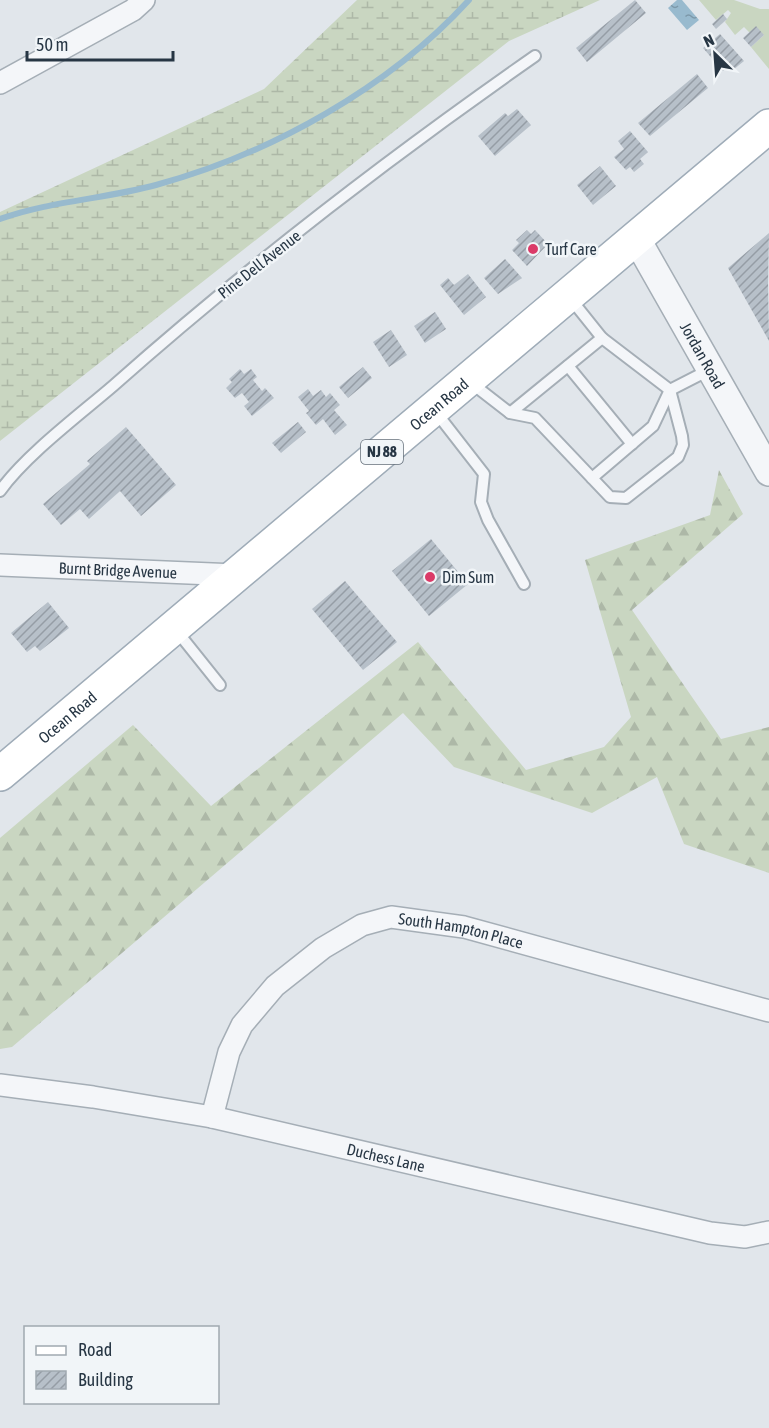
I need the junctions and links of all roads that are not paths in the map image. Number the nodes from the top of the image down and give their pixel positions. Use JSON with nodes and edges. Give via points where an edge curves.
{"nodes":[{"id":1,"x":144,"y":0,"type":"edge"},
{"id":2,"x":535,"y":56,"type":"dead end"},
{"id":3,"x":0,"y":83,"type":"edge"},
{"id":4,"x":769,"y":126,"type":"edge"},
{"id":5,"x":636,"y":238,"type":"junction"},
{"id":6,"x":568,"y":295,"type":"junction"},
{"id":7,"x":602,"y":338,"type":"junction"},
{"id":8,"x":568,"y":366,"type":"junction"},
{"id":9,"x":711,"y":369,"type":"junction"},
{"id":10,"x":468,"y":380,"type":"junction"},
{"id":11,"x":670,"y":390,"type":"junction"},
{"id":12,"x":433,"y":409,"type":"junction"},
{"id":13,"x":510,"y":413,"type":"junction"},
{"id":14,"x":632,"y":444,"type":"junction"},
{"id":15,"x":769,"y":472,"type":"edge"},
{"id":16,"x":592,"y":478,"type":"junction"},
{"id":17,"x":0,"y":491,"type":"edge"},
{"id":18,"x":0,"y":565,"type":"edge"},
{"id":19,"x":236,"y":575,"type":"junction"},
{"id":20,"x":524,"y":584,"type":"dead end"},
{"id":21,"x":174,"y":628,"type":"junction"},
{"id":22,"x":220,"y":685,"type":"dead end"},
{"id":23,"x":0,"y":774,"type":"edge"},
{"id":24,"x":769,"y":1011,"type":"edge"},
{"id":25,"x":0,"y":1085,"type":"edge"},
{"id":26,"x":212,"y":1117,"type":"junction"},
{"id":27,"x":769,"y":1232,"type":"edge"}],
"edges":[{"from":1,"to":3,"type":"street","via":[[133,10]]},
{"from":2,"to":17,"type":"lane","name":"Pine Dell Avenue","via":[[435,128],[180,326],[41,449]]},
{"from":4,"to":5,"type":"main road","name":"Ocean Road","number":"NJ 88"},
{"from":5,"to":6,"type":"main road","name":"Ocean Road","number":"NJ 88"},
{"from":5,"to":9,"type":"street","name":"Jordan Road"},
{"from":6,"to":7,"type":"lane"},
{"from":6,"to":10,"type":"main road","name":"Ocean Road","number":"NJ 88"},
{"from":7,"to":8,"type":"lane"},
{"from":7,"to":11,"type":"lane"},
{"from":8,"to":13,"type":"lane"},
{"from":8,"to":14,"type":"lane"},
{"from":9,"to":11,"type":"lane"},
{"from":9,"to":15,"type":"street","name":"Jordan Road"},
{"from":10,"to":12,"type":"main road","name":"Ocean Road","number":"NJ 88"},
{"from":10,"to":13,"type":"lane"},
{"from":11,"to":14,"type":"lane","via":[[653,426]]},
{"from":11,"to":16,"type":"lane","via":[[682,436],[678,457],[626,498],[610,497]]},
{"from":12,"to":19,"type":"main road","name":"Ocean Road","number":"NJ 88"},
{"from":12,"to":20,"type":"lane","via":[[484,474],[485,511]]},
{"from":13,"to":16,"type":"lane","via":[[535,418]]},
{"from":14,"to":16,"type":"lane"},
{"from":18,"to":19,"type":"street","name":"Burnt Bridge Avenue"},
{"from":19,"to":21,"type":"main road","name":"Ocean Road","number":"NJ 88"},
{"from":21,"to":22,"type":"lane"},
{"from":21,"to":23,"type":"main road","name":"Ocean Road","number":"NJ 88"},
{"from":24,"to":26,"type":"street","name":"South Hampton Place","via":[[464,927],[391,917],[362,925],[323,948],[275,986],[229,1052]]},
{"from":25,"to":26,"type":"street","name":"Duchess Lane"},
{"from":26,"to":27,"type":"street","name":"Duchess Lane","via":[[710,1233],[745,1237]]}]}
